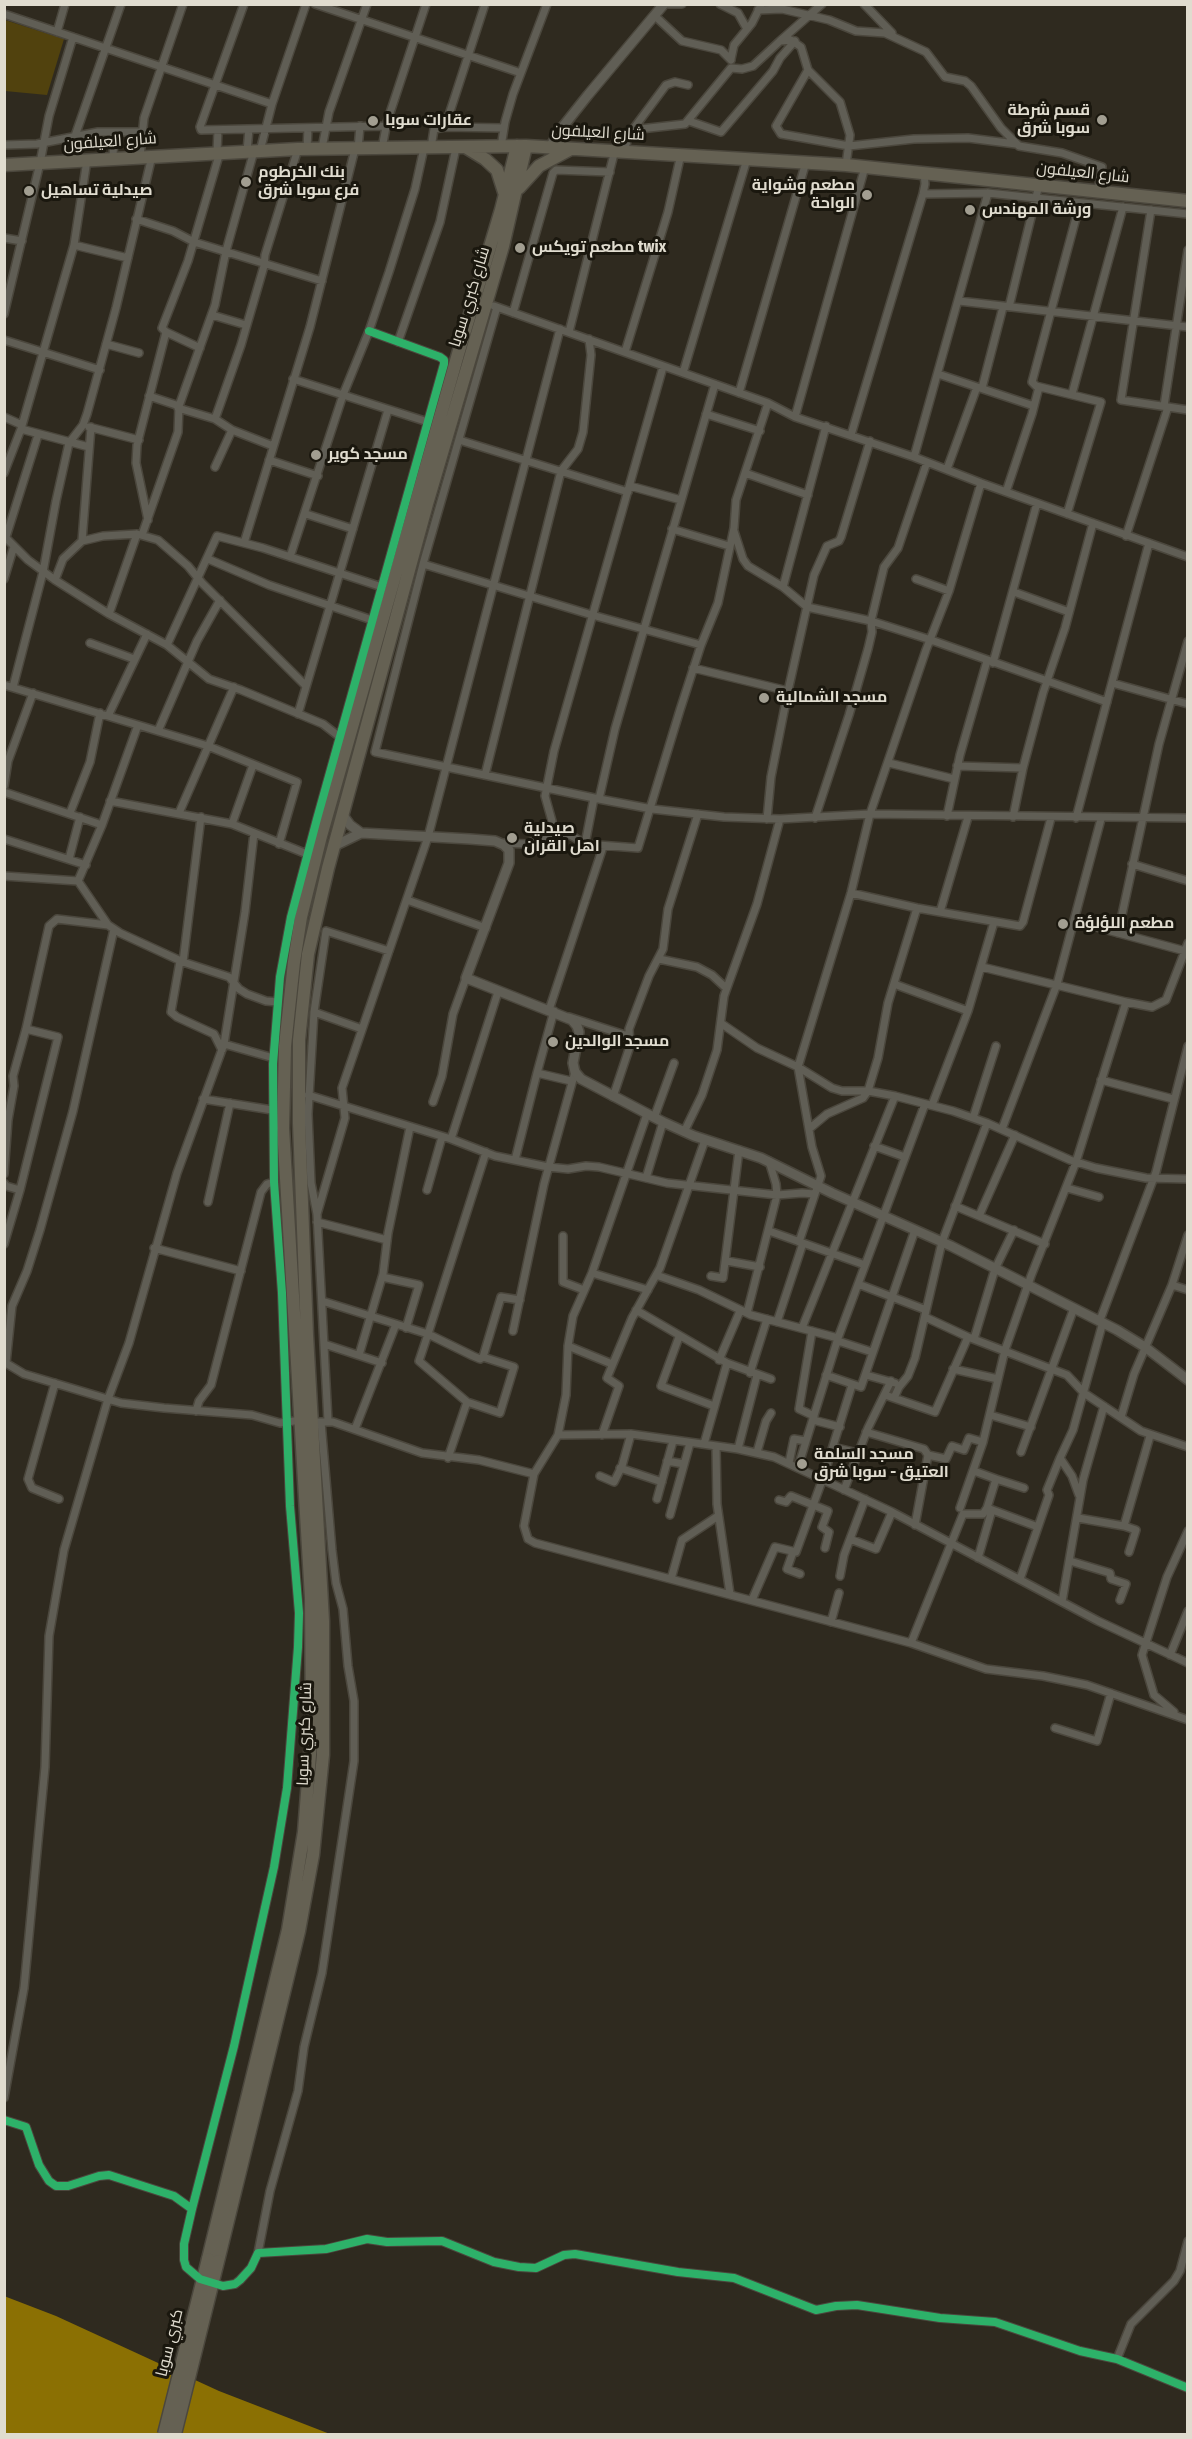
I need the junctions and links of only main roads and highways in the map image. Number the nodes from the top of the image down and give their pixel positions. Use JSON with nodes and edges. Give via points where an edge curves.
{"nodes":[{"id":1,"x":521,"y":146,"type":"junction"},
{"id":2,"x":461,"y":148,"type":"junction"},
{"id":3,"x":570,"y":149,"type":"junction"},
{"id":4,"x":4,"y":165,"type":"edge"},
{"id":5,"x":511,"y":193,"type":"junction"},
{"id":6,"x":1188,"y":201,"type":"edge"},
{"id":7,"x":463,"y":355,"type":"junction"},
{"id":8,"x":288,"y":1012,"type":"junction"},
{"id":9,"x":308,"y":1012,"type":"junction"},
{"id":10,"x":316,"y":1422,"type":"junction"},
{"id":11,"x":213,"y":2260,"type":"junction"},
{"id":12,"x":164,"y":2434,"type":"edge"},
{"id":13,"x":174,"y":2434,"type":"edge"}],
"edges":[{"from":1,"to":2,"type":"highway","name":"شارع العيلفون"},
{"from":1,"to":3,"type":"highway","name":"شارع العيلفون"},
{"from":1,"to":5,"type":"highway","name":"شارع كبري سوبا"},
{"from":2,"to":4,"type":"highway","name":"شارع العيلفون","via":[[322,148]]},
{"from":2,"to":5,"type":"highway","via":[[485,159]]},
{"from":3,"to":5,"type":"highway","via":[[539,166]]},
{"from":3,"to":6,"type":"highway","name":"شارع العيلفون","via":[[865,166]]},
{"from":5,"to":7,"type":"highway","name":"شارع كبري سوبا"},
{"from":5,"to":7,"type":"highway","name":"شارع كبري سوبا","via":[[492,305]]},
{"from":7,"to":8,"type":"highway","name":"شارع كبري سوبا","via":[[344,740],[301,916]]},
{"from":7,"to":9,"type":"highway","name":"شارع كبري سوبا","via":[[311,940]]},
{"from":8,"to":9,"type":"highway"},
{"from":8,"to":10,"type":"highway","name":"شارع كبري سوبا","via":[[283,1158]]},
{"from":9,"to":10,"type":"highway","name":"شارع كبري سوبا","via":[[298,1123],[307,1335]]},
{"from":10,"to":11,"type":"highway","name":"شارع كبري سوبا","via":[[324,1736],[313,1855],[291,1970]]},
{"from":11,"to":12,"type":"highway","name":"كبري سوبا","bridge":true},
{"from":11,"to":13,"type":"highway","name":"كبري سوبا","bridge":true}]}
